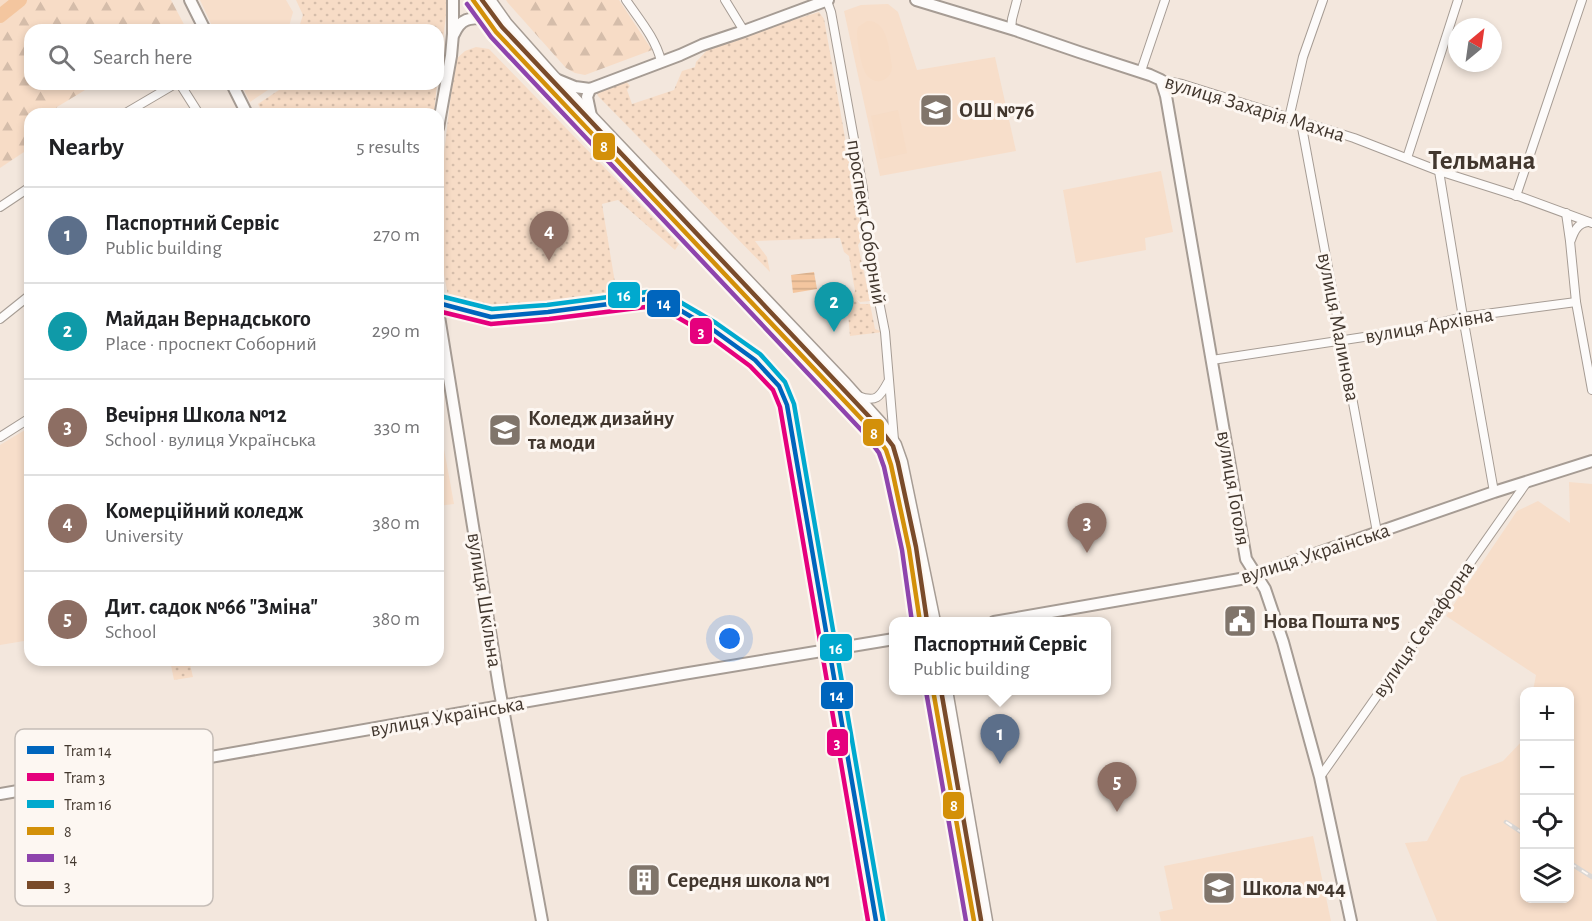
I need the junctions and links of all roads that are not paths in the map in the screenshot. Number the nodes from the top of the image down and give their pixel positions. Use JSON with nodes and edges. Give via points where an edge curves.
{"nodes":[{"id":1,"x":190,"y":0,"type":"edge"},
{"id":2,"x":453,"y":0,"type":"edge"},
{"id":3,"x":473,"y":0,"type":"edge"},
{"id":4,"x":489,"y":0,"type":"edge"},
{"id":5,"x":626,"y":0,"type":"edge"},
{"id":6,"x":725,"y":0,"type":"edge"},
{"id":7,"x":827,"y":0,"type":"edge"},
{"id":8,"x":916,"y":0,"type":"edge"},
{"id":9,"x":1017,"y":0,"type":"edge"},
{"id":10,"x":1165,"y":0,"type":"edge"},
{"id":11,"x":1323,"y":0,"type":"edge"},
{"id":12,"x":1458,"y":0,"type":"edge"},
{"id":13,"x":1582,"y":0,"type":"edge"},
{"id":14,"x":486,"y":18,"type":"junction"},
{"id":15,"x":202,"y":24,"type":"edge"},
{"id":16,"x":1011,"y":29,"type":"junction"},
{"id":17,"x":744,"y":31,"type":"junction"},
{"id":18,"x":453,"y":34,"type":"junction"},
{"id":19,"x":661,"y":61,"type":"junction"},
{"id":20,"x":1141,"y":72,"type":"junction"},
{"id":21,"x":554,"y":78,"type":"junction"},
{"id":22,"x":1161,"y":80,"type":"junction"},
{"id":23,"x":590,"y":89,"type":"junction"},
{"id":24,"x":165,"y":90,"type":"edge"},
{"id":25,"x":184,"y":90,"type":"edge"},
{"id":26,"x":235,"y":90,"type":"edge"},
{"id":27,"x":134,"y":108,"type":"edge"},
{"id":28,"x":195,"y":108,"type":"edge"},
{"id":29,"x":244,"y":108,"type":"edge"},
{"id":30,"x":441,"y":108,"type":"edge"},
{"id":31,"x":591,"y":116,"type":"junction"},
{"id":32,"x":1289,"y":118,"type":"junction"},
{"id":33,"x":1301,"y":122,"type":"junction"},
{"id":34,"x":1407,"y":158,"type":"junction"},
{"id":35,"x":1439,"y":171,"type":"junction"},
{"id":36,"x":24,"y":191,"type":"edge"},
{"id":37,"x":1516,"y":196,"type":"junction"},
{"id":38,"x":0,"y":207,"type":"edge"},
{"id":39,"x":1566,"y":213,"type":"junction"},
{"id":40,"x":1590,"y":222,"type":"edge"},
{"id":41,"x":1570,"y":241,"type":"junction"},
{"id":42,"x":24,"y":300,"type":"edge"},
{"id":43,"x":1575,"y":302,"type":"junction"},
{"id":44,"x":1463,"y":317,"type":"junction"},
{"id":45,"x":0,"y":319,"type":"edge"},
{"id":46,"x":1342,"y":340,"type":"junction"},
{"id":47,"x":444,"y":343,"type":"edge"},
{"id":48,"x":1212,"y":360,"type":"junction"},
{"id":49,"x":889,"y":381,"type":"junction"},
{"id":50,"x":1592,"y":390,"type":"edge"},
{"id":51,"x":855,"y":394,"type":"junction"},
{"id":52,"x":24,"y":422,"type":"edge"},
{"id":53,"x":0,"y":437,"type":"edge"},
{"id":54,"x":895,"y":445,"type":"junction"},
{"id":55,"x":1592,"y":461,"type":"edge"},
{"id":56,"x":792,"y":468,"type":"dead end"},
{"id":57,"x":1527,"y":482,"type":"junction"},
{"id":58,"x":1494,"y":492,"type":"junction"},
{"id":59,"x":1377,"y":532,"type":"junction"},
{"id":60,"x":1256,"y":575,"type":"junction"},
{"id":61,"x":920,"y":617,"type":"edge"},
{"id":62,"x":933,"y":617,"type":"edge"},
{"id":63,"x":1017,"y":617,"type":"edge"},
{"id":64,"x":889,"y":640,"type":"edge"},
{"id":65,"x":826,"y":649,"type":"junction"},
{"id":66,"x":934,"y":695,"type":"edge"},
{"id":67,"x":947,"y":695,"type":"edge"},
{"id":68,"x":503,"y":706,"type":"junction"},
{"id":69,"x":213,"y":757,"type":"edge"},
{"id":70,"x":1320,"y":777,"type":"junction"},
{"id":71,"x":15,"y":791,"type":"edge"},
{"id":72,"x":0,"y":794,"type":"edge"},
{"id":73,"x":962,"y":820,"type":"junction"},
{"id":74,"x":542,"y":921,"type":"edge"},
{"id":75,"x":869,"y":921,"type":"edge"},
{"id":76,"x":878,"y":921,"type":"edge"},
{"id":77,"x":974,"y":921,"type":"edge"},
{"id":78,"x":986,"y":921,"type":"edge"},
{"id":79,"x":1351,"y":921,"type":"edge"}],
"edges":[{"from":1,"to":15,"type":"main road"},
{"from":2,"to":18,"type":"main road"},
{"from":3,"to":14,"type":"main road"},
{"from":4,"to":21,"type":"main road","name":"проспект Соборний"},
{"from":5,"to":19,"type":"street"},
{"from":6,"to":17,"type":"street"},
{"from":7,"to":17,"type":"main road"},
{"from":7,"to":49,"type":"street","name":"проспект Соборний","via":[[863,189]]},
{"from":8,"to":16,"type":"main road","name":"вулиця Захарія Махна"},
{"from":9,"to":16,"type":"street"},
{"from":10,"to":20,"type":"street"},
{"from":11,"to":32,"type":"street"},
{"from":12,"to":34,"type":"street"},
{"from":13,"to":37,"type":"street"},
{"from":14,"to":18,"type":"main road","via":[[464,21]]},
{"from":14,"to":61,"type":"main road","via":[[871,429],[891,465]]},
{"from":16,"to":20,"type":"main road","name":"вулиця Захарія Махна"},
{"from":17,"to":19,"type":"main road"},
{"from":18,"to":30,"type":"main road"},
{"from":19,"to":23,"type":"main road"},
{"from":20,"to":22,"type":"main road","name":"вулиця Захарія Махна"},
{"from":21,"to":23,"type":"main road"},
{"from":21,"to":31,"type":"main road","name":"проспект Соборний"},
{"from":22,"to":32,"type":"street","name":"вулиця Захарія Махна"},
{"from":22,"to":48,"type":"main road","name":"вулиця Гоголя"},
{"from":23,"to":31,"type":"main road","via":[[587,97]]},
{"from":24,"to":27,"type":"street"},
{"from":25,"to":28,"type":"street"},
{"from":26,"to":29,"type":"main road"},
{"from":31,"to":51,"type":"main road","name":"проспект Соборний"},
{"from":32,"to":33,"type":"street","name":"вулиця Захарія Махна"},
{"from":33,"to":34,"type":"street","name":"вулиця Захарія Махна"},
{"from":33,"to":46,"type":"street","name":"вулиця Малинова"},
{"from":34,"to":35,"type":"street","name":"вулиця Захарія Махна"},
{"from":35,"to":37,"type":"street","name":"вулиця Захарія Махна"},
{"from":35,"to":44,"type":"street"},
{"from":36,"to":38,"type":"street"},
{"from":37,"to":39,"type":"street","name":"вулиця Захарія Махна"},
{"from":39,"to":40,"type":"street","name":"вулиця Захарія Махна"},
{"from":39,"to":41,"type":"street"},
{"from":40,"to":41,"type":"street","via":[[1580,224]]},
{"from":41,"to":43,"type":"street"},
{"from":42,"to":45,"type":"street"},
{"from":43,"to":44,"type":"street","name":"вулиця Архівна"},
{"from":43,"to":50,"type":"street"},
{"from":44,"to":46,"type":"street","name":"вулиця Архівна"},
{"from":44,"to":58,"type":"street"},
{"from":46,"to":48,"type":"street","name":"вулиця Архівна"},
{"from":46,"to":59,"type":"street","name":"вулиця Малинова"},
{"from":47,"to":68,"type":"main road","name":"вулиця Шкільна"},
{"from":48,"to":60,"type":"main road","name":"вулиця Гоголя","via":[[1246,559]]},
{"from":49,"to":51,"type":"street","via":[[876,398],[865,399]]},
{"from":49,"to":54,"type":"street","name":"проспект Соборний"},
{"from":51,"to":54,"type":"main road","name":"проспект Соборний"},
{"from":52,"to":53,"type":"street"},
{"from":54,"to":62,"type":"main road","name":"проспект Соборний","via":[[909,494]]},
{"from":55,"to":57,"type":"main road","name":"вулиця Українська"},
{"from":56,"to":65,"type":"street","via":[[801,493]]},
{"from":57,"to":58,"type":"main road","name":"вулиця Українська"},
{"from":57,"to":70,"type":"street","name":"вулиця Семафорна"},
{"from":58,"to":59,"type":"main road","name":"вулиця Українська"},
{"from":59,"to":60,"type":"main road","name":"вулиця Українська"},
{"from":60,"to":63,"type":"main road","name":"вулиця Українська"},
{"from":60,"to":70,"type":"main road","name":"вулиця Гоголя","via":[[1283,642]]},
{"from":64,"to":65,"type":"main road","name":"вулиця Українська"},
{"from":65,"to":68,"type":"main road","name":"вулиця Українська"},
{"from":65,"to":75,"type":"street"},
{"from":65,"to":76,"type":"street"},
{"from":66,"to":73,"type":"main road"},
{"from":67,"to":73,"type":"main road"},
{"from":68,"to":69,"type":"main road","name":"вулиця Українська"},
{"from":68,"to":74,"type":"main road","name":"вулиця Шкільна"},
{"from":70,"to":79,"type":"main road","name":"вулиця Гоголя"},
{"from":71,"to":72,"type":"main road","name":"вулиця Українська"},
{"from":73,"to":77,"type":"main road"},
{"from":73,"to":78,"type":"main road"}]}
